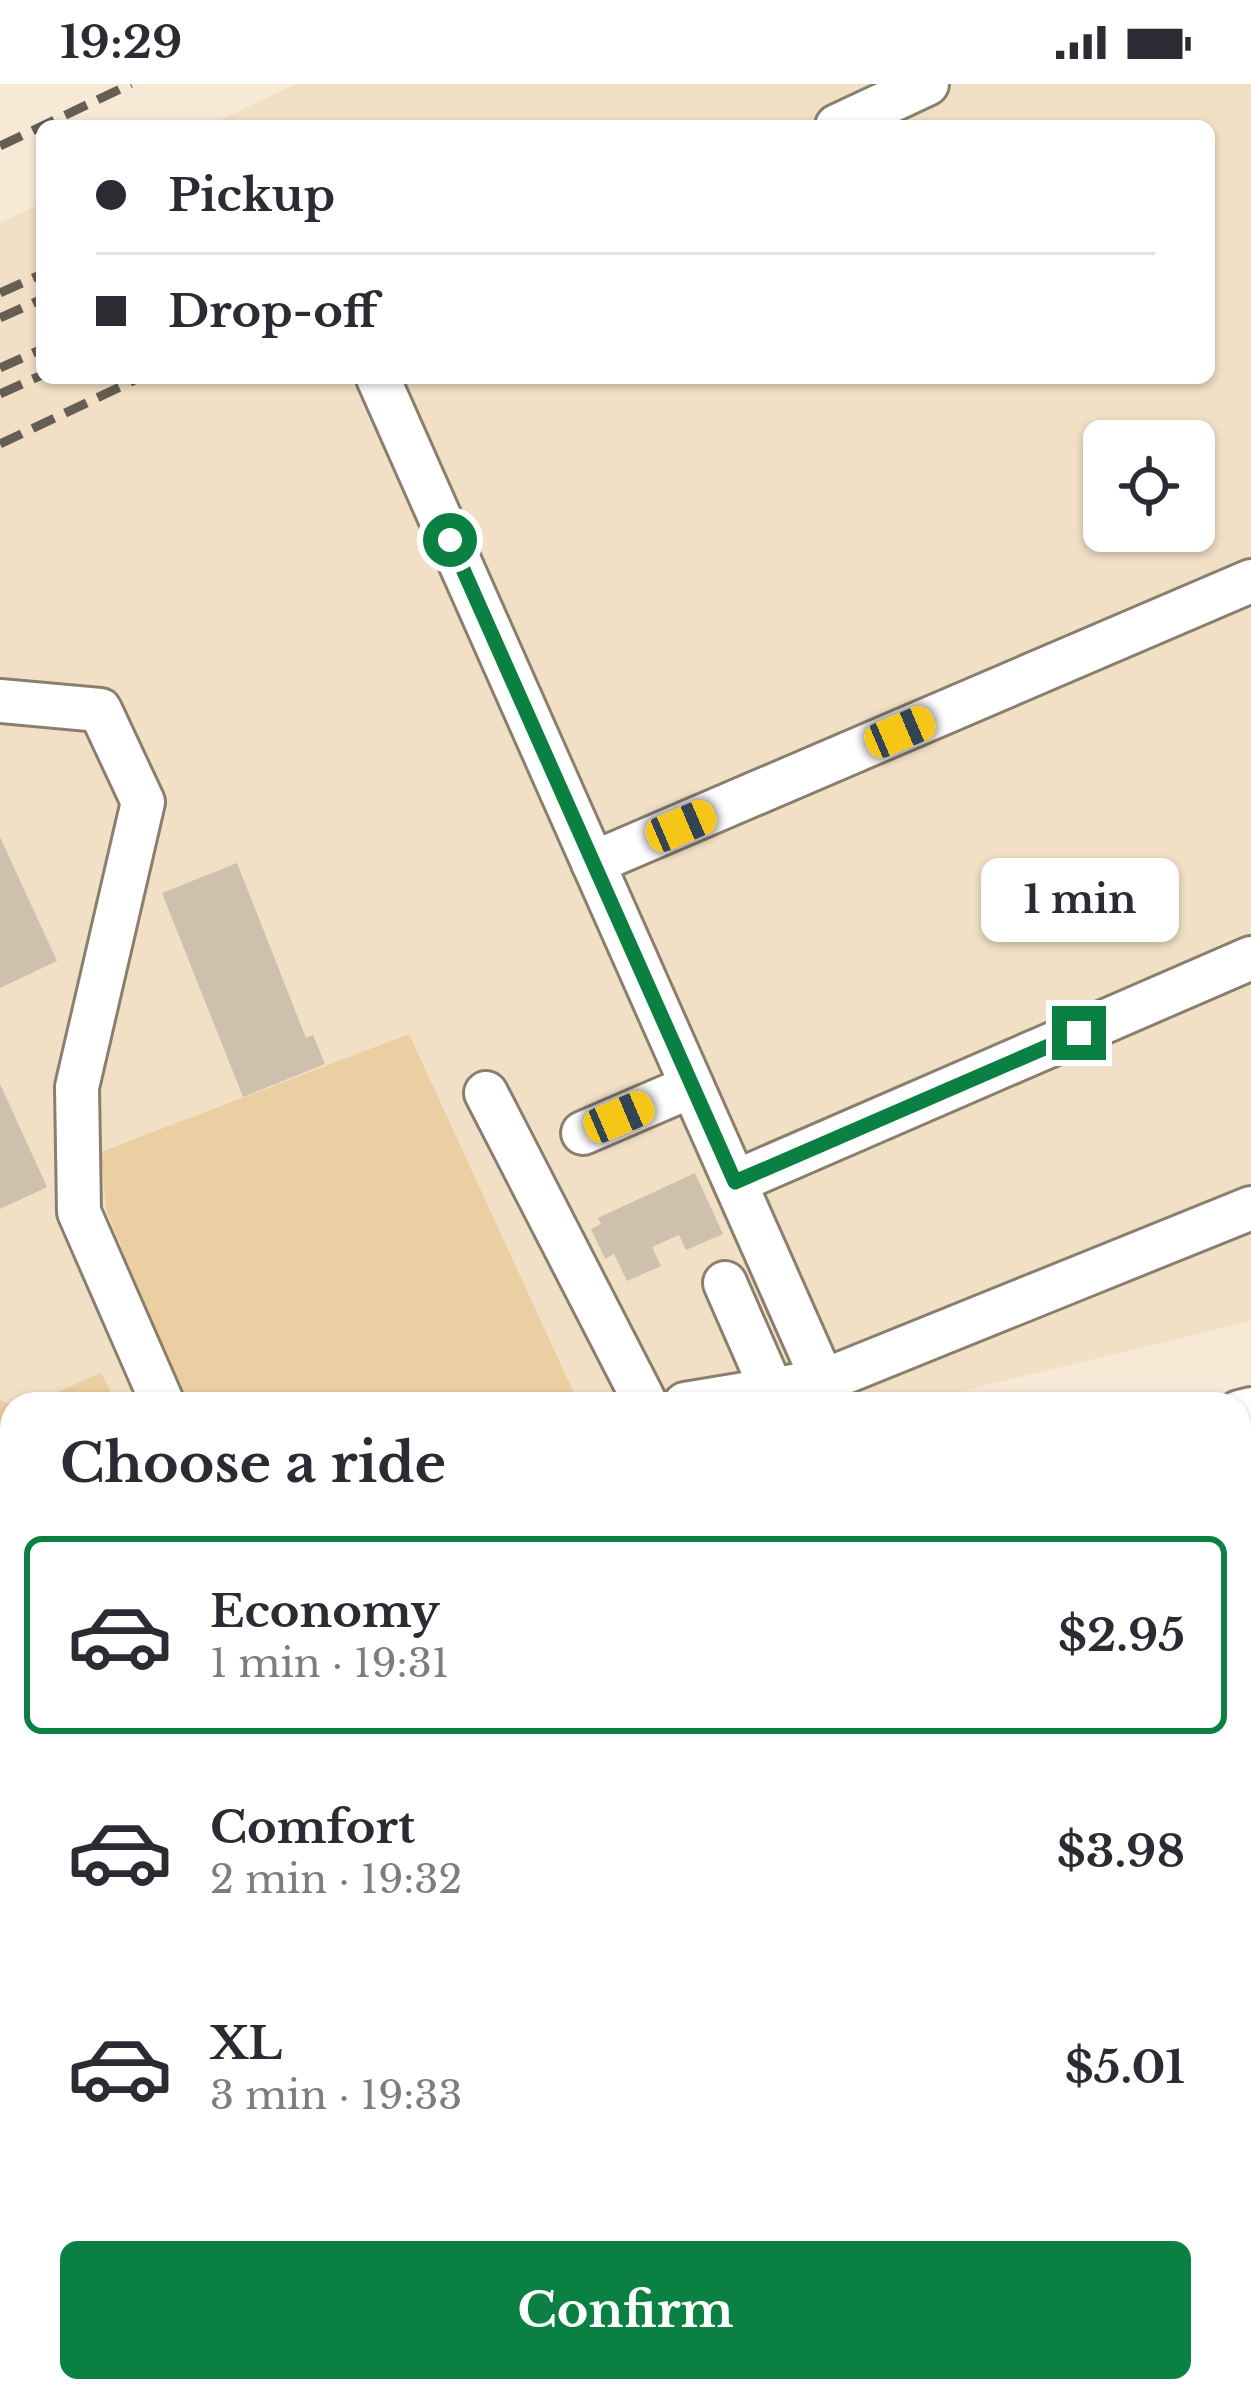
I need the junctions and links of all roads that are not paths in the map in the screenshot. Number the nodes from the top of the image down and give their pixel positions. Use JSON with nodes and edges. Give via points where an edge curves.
{"nodes":[{"id":1,"x":927,"y":84,"type":"edge"},
{"id":2,"x":850,"y":120,"type":"edge"},
{"id":3,"x":381,"y":384,"type":"edge"},
{"id":4,"x":1251,"y":581,"type":"edge"},
{"id":5,"x":0,"y":701,"type":"edge"},
{"id":6,"x":593,"y":863,"type":"junction"},
{"id":7,"x":1251,"y":958,"type":"edge"},
{"id":8,"x":692,"y":1086,"type":"junction"},
{"id":9,"x":486,"y":1093,"type":"dead end"},
{"id":10,"x":583,"y":1133,"type":"dead end"},
{"id":11,"x":735,"y":1182,"type":"junction"},
{"id":12,"x":1251,"y":1208,"type":"edge"},
{"id":13,"x":725,"y":1283,"type":"dead end"},
{"id":14,"x":771,"y":1388,"type":"junction"},
{"id":15,"x":158,"y":1392,"type":"edge"},
{"id":16,"x":640,"y":1392,"type":"edge"},
{"id":17,"x":750,"y":1392,"type":"edge"},
{"id":18,"x":825,"y":1392,"type":"edge"}],
"edges":[{"from":1,"to":2,"type":"street"},
{"from":3,"to":6,"type":"street"},
{"from":4,"to":6,"type":"street"},
{"from":5,"to":15,"type":"street","via":[[100,710],[143,802],[77,1088],[79,1212]]},
{"from":6,"to":8,"type":"street"},
{"from":7,"to":11,"type":"street"},
{"from":8,"to":10,"type":"street"},
{"from":8,"to":11,"type":"street"},
{"from":9,"to":16,"type":"street"},
{"from":11,"to":18,"type":"street"},
{"from":12,"to":18,"type":"street"},
{"from":13,"to":14,"type":"street"},
{"from":14,"to":17,"type":"street"},
{"from":14,"to":18,"type":"street"}]}
